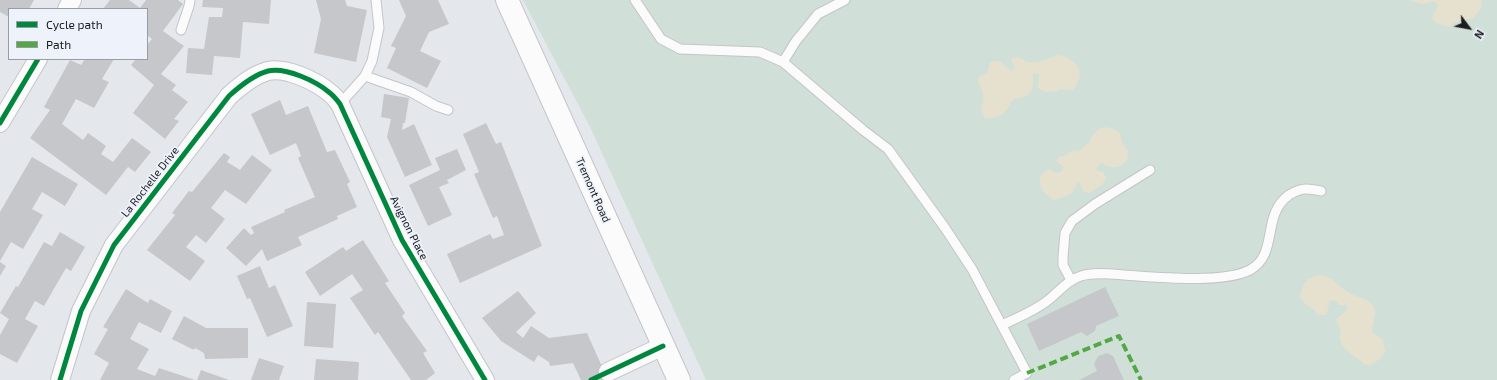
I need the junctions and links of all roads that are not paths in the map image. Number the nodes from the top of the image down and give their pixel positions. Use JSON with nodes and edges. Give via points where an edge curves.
{"nodes":[{"id":1,"x":190,"y":0,"type":"edge"},
{"id":2,"x":376,"y":0,"type":"edge"},
{"id":3,"x":507,"y":0,"type":"edge"},
{"id":4,"x":635,"y":0,"type":"edge"},
{"id":5,"x":845,"y":0,"type":"edge"},
{"id":6,"x":181,"y":30,"type":"dead end"},
{"id":7,"x":37,"y":60,"type":"edge"},
{"id":8,"x":783,"y":62,"type":"junction"},
{"id":9,"x":365,"y":76,"type":"junction"},
{"id":10,"x":320,"y":85,"type":"joint"},
{"id":11,"x":340,"y":104,"type":"junction"},
{"id":12,"x":448,"y":110,"type":"dead end"},
{"id":13,"x":0,"y":123,"type":"edge"},
{"id":14,"x":1150,"y":170,"type":"dead end"},
{"id":15,"x":1321,"y":191,"type":"dead end"},
{"id":16,"x":1071,"y":280,"type":"junction"},
{"id":17,"x":1002,"y":325,"type":"junction"},
{"id":18,"x":664,"y":346,"type":"junction"},
{"id":19,"x":608,"y":372,"type":"tunnel mouth"},
{"id":20,"x":60,"y":380,"type":"edge"},
{"id":21,"x":485,"y":380,"type":"edge"},
{"id":22,"x":679,"y":380,"type":"edge"},
{"id":23,"x":1014,"y":380,"type":"edge"}],
"edges":[{"from":1,"to":6,"type":"lane"},
{"from":2,"to":9,"type":"lane","via":[[379,28],[372,61]]},
{"from":3,"to":18,"type":"main road","name":"Tremont Road"},
{"from":4,"to":8,"type":"lane","via":[[661,39],[680,49],[760,52]]},
{"from":5,"to":8,"type":"lane","via":[[818,14]]},
{"from":7,"to":13,"type":"street"},
{"from":8,"to":17,"type":"lane","via":[[888,149],[972,269]]},
{"from":9,"to":11,"type":"lane"},
{"from":9,"to":12,"type":"lane","via":[[411,92]]},
{"from":10,"to":11,"type":"street","name":"Avignon Place"},
{"from":10,"to":20,"type":"street","name":"La Rochelle Drive","via":[[302,76],[283,71],[268,71],[241,85],[229,96],[114,245],[80,311]]},
{"from":11,"to":21,"type":"street","name":"Avignon Place","via":[[402,240]]},
{"from":14,"to":16,"type":"lane","via":[[1072,221],[1065,233],[1063,256],[1063,265]]},
{"from":15,"to":16,"type":"lane","via":[[1306,189],[1294,192],[1284,199],[1276,209],[1266,252],[1260,262],[1239,274],[1194,278],[1099,274]]},
{"from":16,"to":17,"type":"lane","via":[[1048,301]]},
{"from":17,"to":23,"type":"lane","via":[[1027,373]]},
{"from":18,"to":19,"type":"street"},
{"from":18,"to":22,"type":"main road","name":"Tremont Road"}]}
